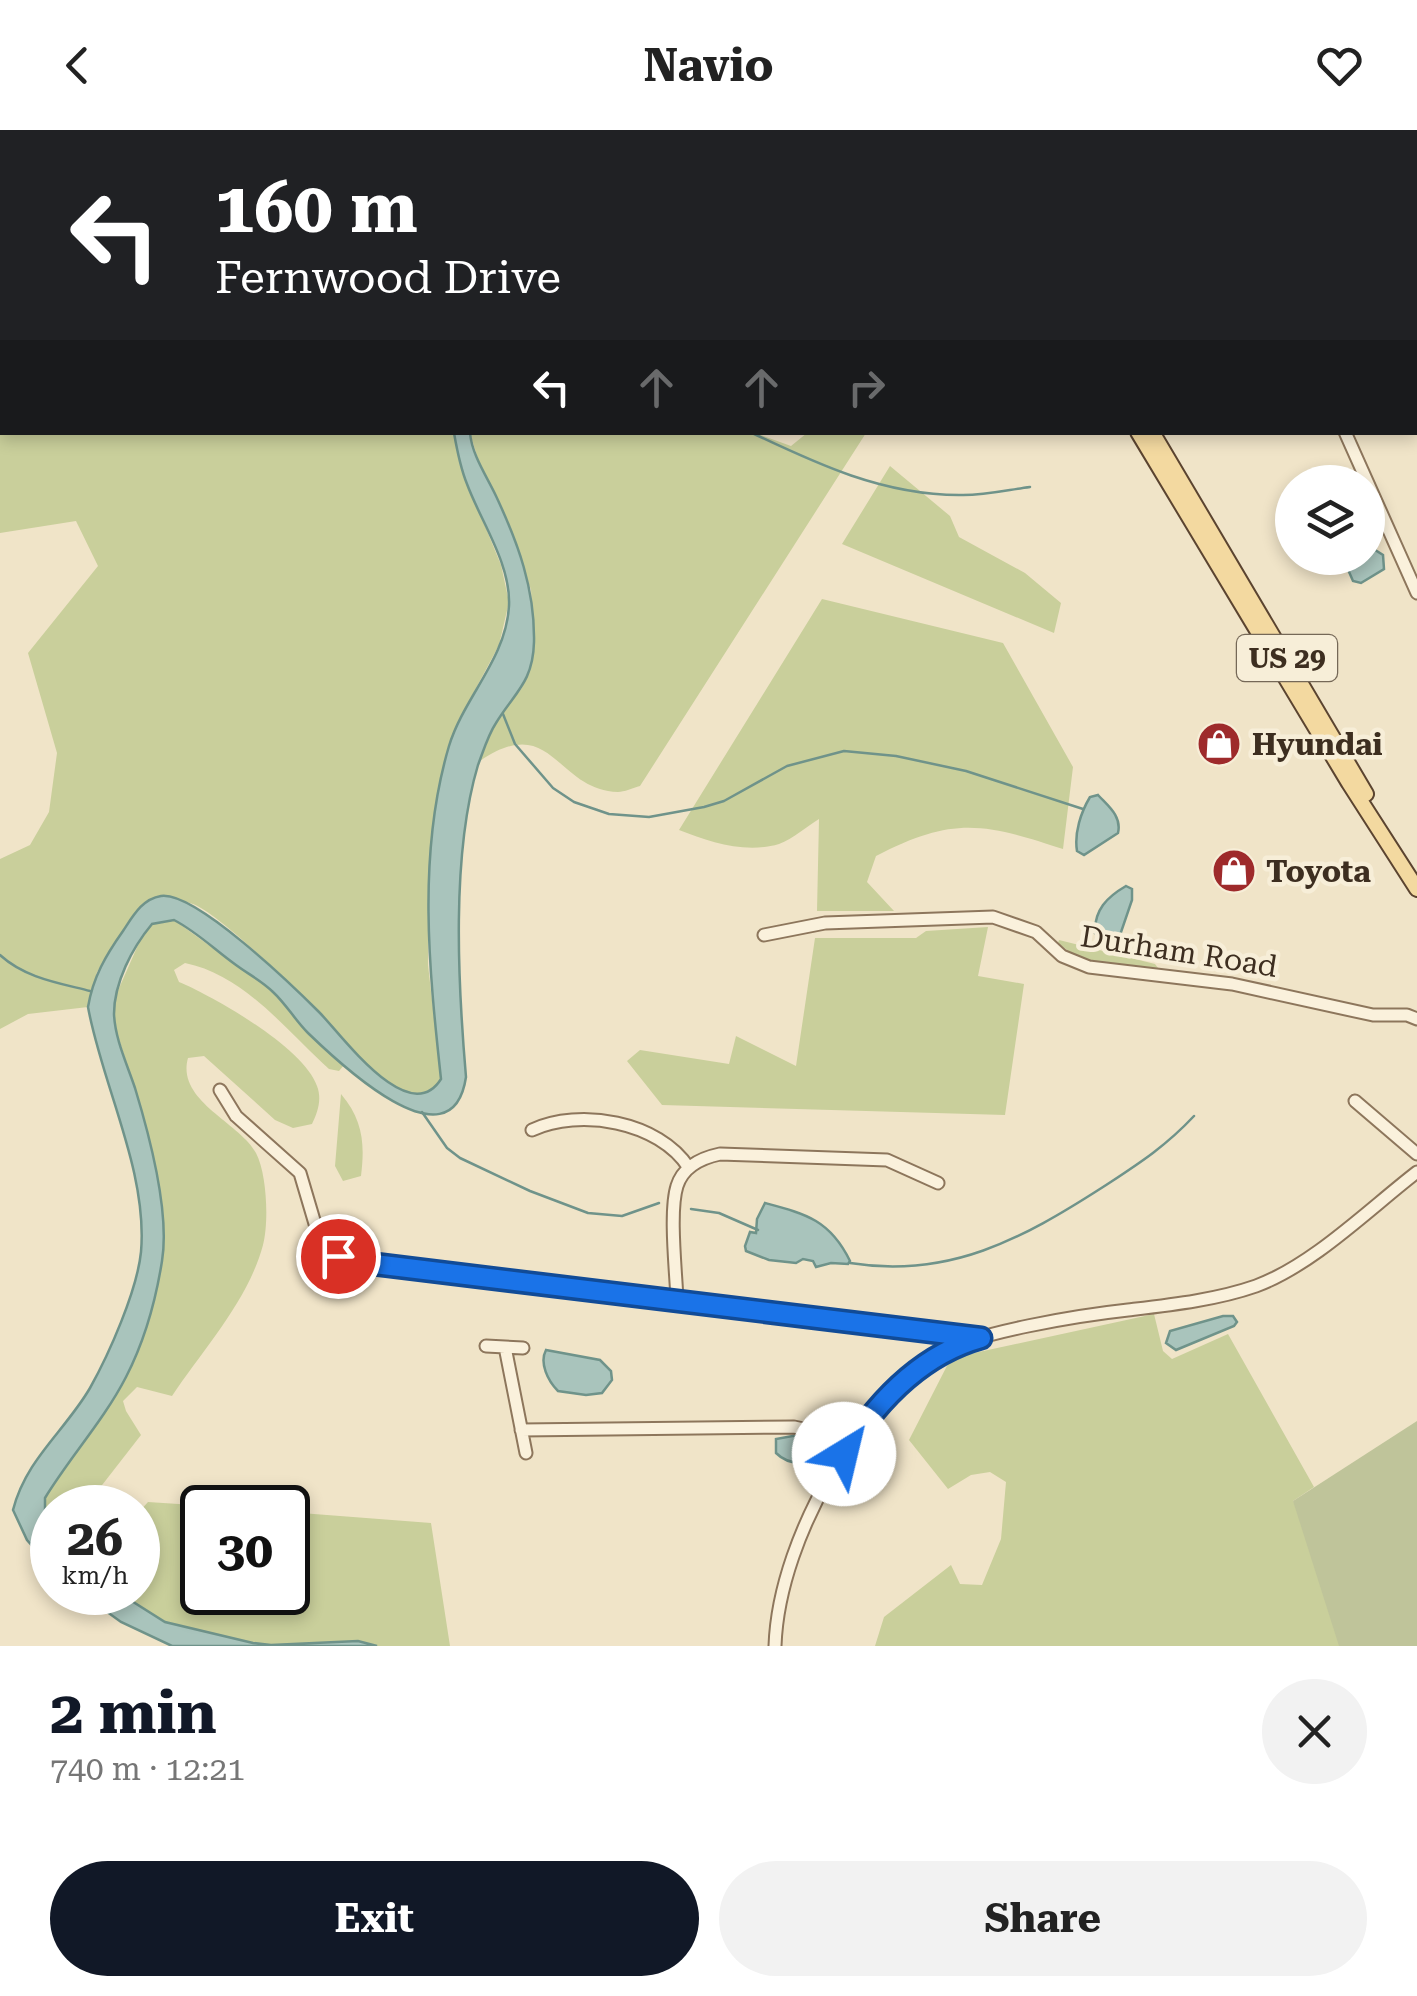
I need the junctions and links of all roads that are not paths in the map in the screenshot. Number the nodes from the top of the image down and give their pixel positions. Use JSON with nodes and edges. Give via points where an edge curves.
{"nodes":[{"id":1,"x":1140,"y":435,"type":"edge"},
{"id":2,"x":1154,"y":435,"type":"edge"},
{"id":3,"x":1346,"y":435,"type":"edge"},
{"id":4,"x":1210,"y":540,"type":"junction"},
{"id":5,"x":1417,"y":593,"type":"edge"},
{"id":6,"x":1417,"y":888,"type":"edge"},
{"id":7,"x":764,"y":936,"type":"dead end"},
{"id":8,"x":1417,"y":1019,"type":"edge"},
{"id":9,"x":220,"y":1090,"type":"dead end"},
{"id":10,"x":1355,"y":1101,"type":"dead end"},
{"id":11,"x":532,"y":1130,"type":"dead end"},
{"id":12,"x":1417,"y":1154,"type":"edge"},
{"id":13,"x":689,"y":1168,"type":"junction"},
{"id":14,"x":1417,"y":1172,"type":"edge"},
{"id":15,"x":938,"y":1183,"type":"dead end"},
{"id":16,"x":677,"y":1300,"type":"junction"},
{"id":17,"x":981,"y":1338,"type":"junction"},
{"id":18,"x":486,"y":1346,"type":"dead end"},
{"id":19,"x":505,"y":1347,"type":"junction"},
{"id":20,"x":523,"y":1348,"type":"dead end"},
{"id":21,"x":521,"y":1430,"type":"junction"},
{"id":22,"x":847,"y":1449,"type":"junction"},
{"id":23,"x":526,"y":1453,"type":"dead end"},
{"id":24,"x":775,"y":1646,"type":"edge"}],
"edges":[{"from":1,"to":4,"type":"main road","number":"US 29"},
{"from":2,"to":4,"type":"main road","number":"US 29"},
{"from":3,"to":5,"type":"street"},
{"from":4,"to":6,"type":"main road","number":"US 29"},
{"from":7,"to":8,"type":"street","name":"Durham Road","via":[[825,922],[993,918],[1036,932],[1062,956],[1089,967],[1232,984]]},
{"from":9,"to":16,"type":"street","via":[[236,1116],[300,1174],[322,1244],[338,1256]]},
{"from":10,"to":12,"type":"street"},
{"from":11,"to":13,"type":"street","via":[[550,1122],[630,1125]]},
{"from":13,"to":15,"type":"street","via":[[720,1154],[868,1158]]},
{"from":13,"to":16,"type":"street","via":[[676,1187],[674,1206]]},
{"from":14,"to":17,"type":"street","via":[[1303,1260],[1258,1284]]},
{"from":16,"to":17,"type":"street"},
{"from":17,"to":22,"type":"street","via":[[944,1350],[909,1375]]},
{"from":18,"to":19,"type":"street"},
{"from":19,"to":20,"type":"street"},
{"from":19,"to":21,"type":"street"},
{"from":21,"to":22,"type":"street","via":[[794,1427],[822,1433]]},
{"from":21,"to":23,"type":"street"},
{"from":22,"to":24,"type":"street","via":[[808,1516]]}]}
